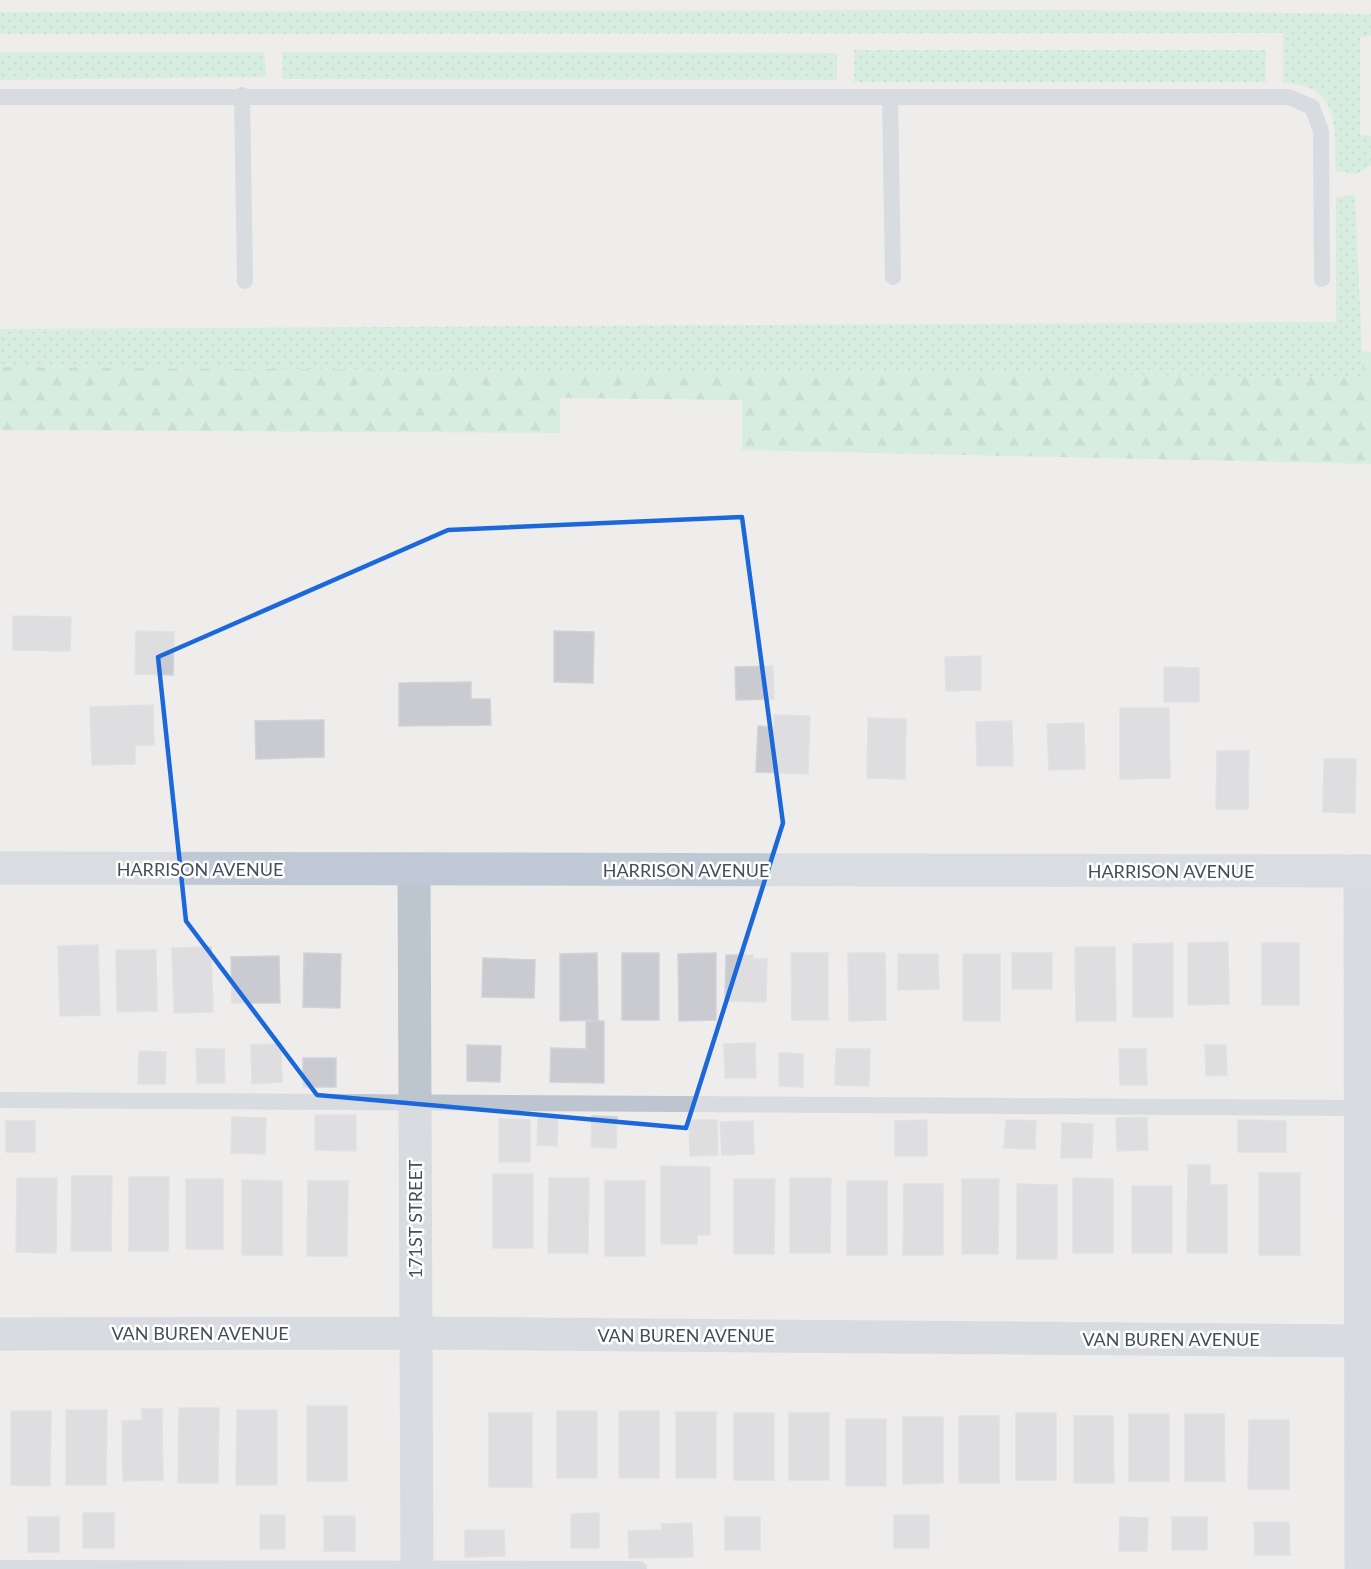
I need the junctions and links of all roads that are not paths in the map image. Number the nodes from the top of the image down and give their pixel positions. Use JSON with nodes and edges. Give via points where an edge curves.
{"nodes":[{"id":1,"x":243,"y":95,"type":"junction"},
{"id":2,"x":0,"y":97,"type":"edge"},
{"id":3,"x":890,"y":97,"type":"junction"},
{"id":4,"x":893,"y":278,"type":"dead end"},
{"id":5,"x":1322,"y":279,"type":"dead end"},
{"id":6,"x":244,"y":281,"type":"dead end"},
{"id":7,"x":0,"y":868,"type":"edge"},
{"id":8,"x":414,"y":869,"type":"junction"},
{"id":9,"x":1365,"y":871,"type":"edge"},
{"id":10,"x":0,"y":1100,"type":"edge"},
{"id":11,"x":415,"y":1101,"type":"junction"},
{"id":12,"x":1366,"y":1108,"type":"edge"},
{"id":13,"x":416,"y":1333,"type":"junction"},
{"id":14,"x":0,"y":1334,"type":"edge"},
{"id":15,"x":1366,"y":1341,"type":"edge"},
{"id":16,"x":0,"y":1568,"type":"edge"},
{"id":17,"x":417,"y":1568,"type":"edge"},
{"id":18,"x":639,"y":1569,"type":"edge"},
{"id":19,"x":1361,"y":1569,"type":"edge"}],
"edges":[{"from":1,"to":2,"type":"lane"},
{"from":1,"to":3,"type":"lane"},
{"from":1,"to":6,"type":"lane"},
{"from":3,"to":4,"type":"lane"},
{"from":3,"to":5,"type":"lane","via":[[1289,97],[1312,107],[1321,131]]},
{"from":7,"to":8,"type":"street","name":"HARRISON AVENUE"},
{"from":8,"to":9,"type":"street","name":"HARRISON AVENUE"},
{"from":8,"to":11,"type":"street","name":"171ST STREET"},
{"from":9,"to":12,"type":"street"},
{"from":10,"to":11,"type":"lane"},
{"from":11,"to":12,"type":"lane"},
{"from":11,"to":13,"type":"street","name":"171ST STREET"},
{"from":12,"to":15,"type":"street"},
{"from":13,"to":14,"type":"street","name":"VAN BUREN AVENUE"},
{"from":13,"to":15,"type":"street","name":"VAN BUREN AVENUE"},
{"from":13,"to":17,"type":"street","name":"171ST STREET"},
{"from":15,"to":19,"type":"street"},
{"from":16,"to":17,"type":"lane"},
{"from":17,"to":18,"type":"lane"}]}
